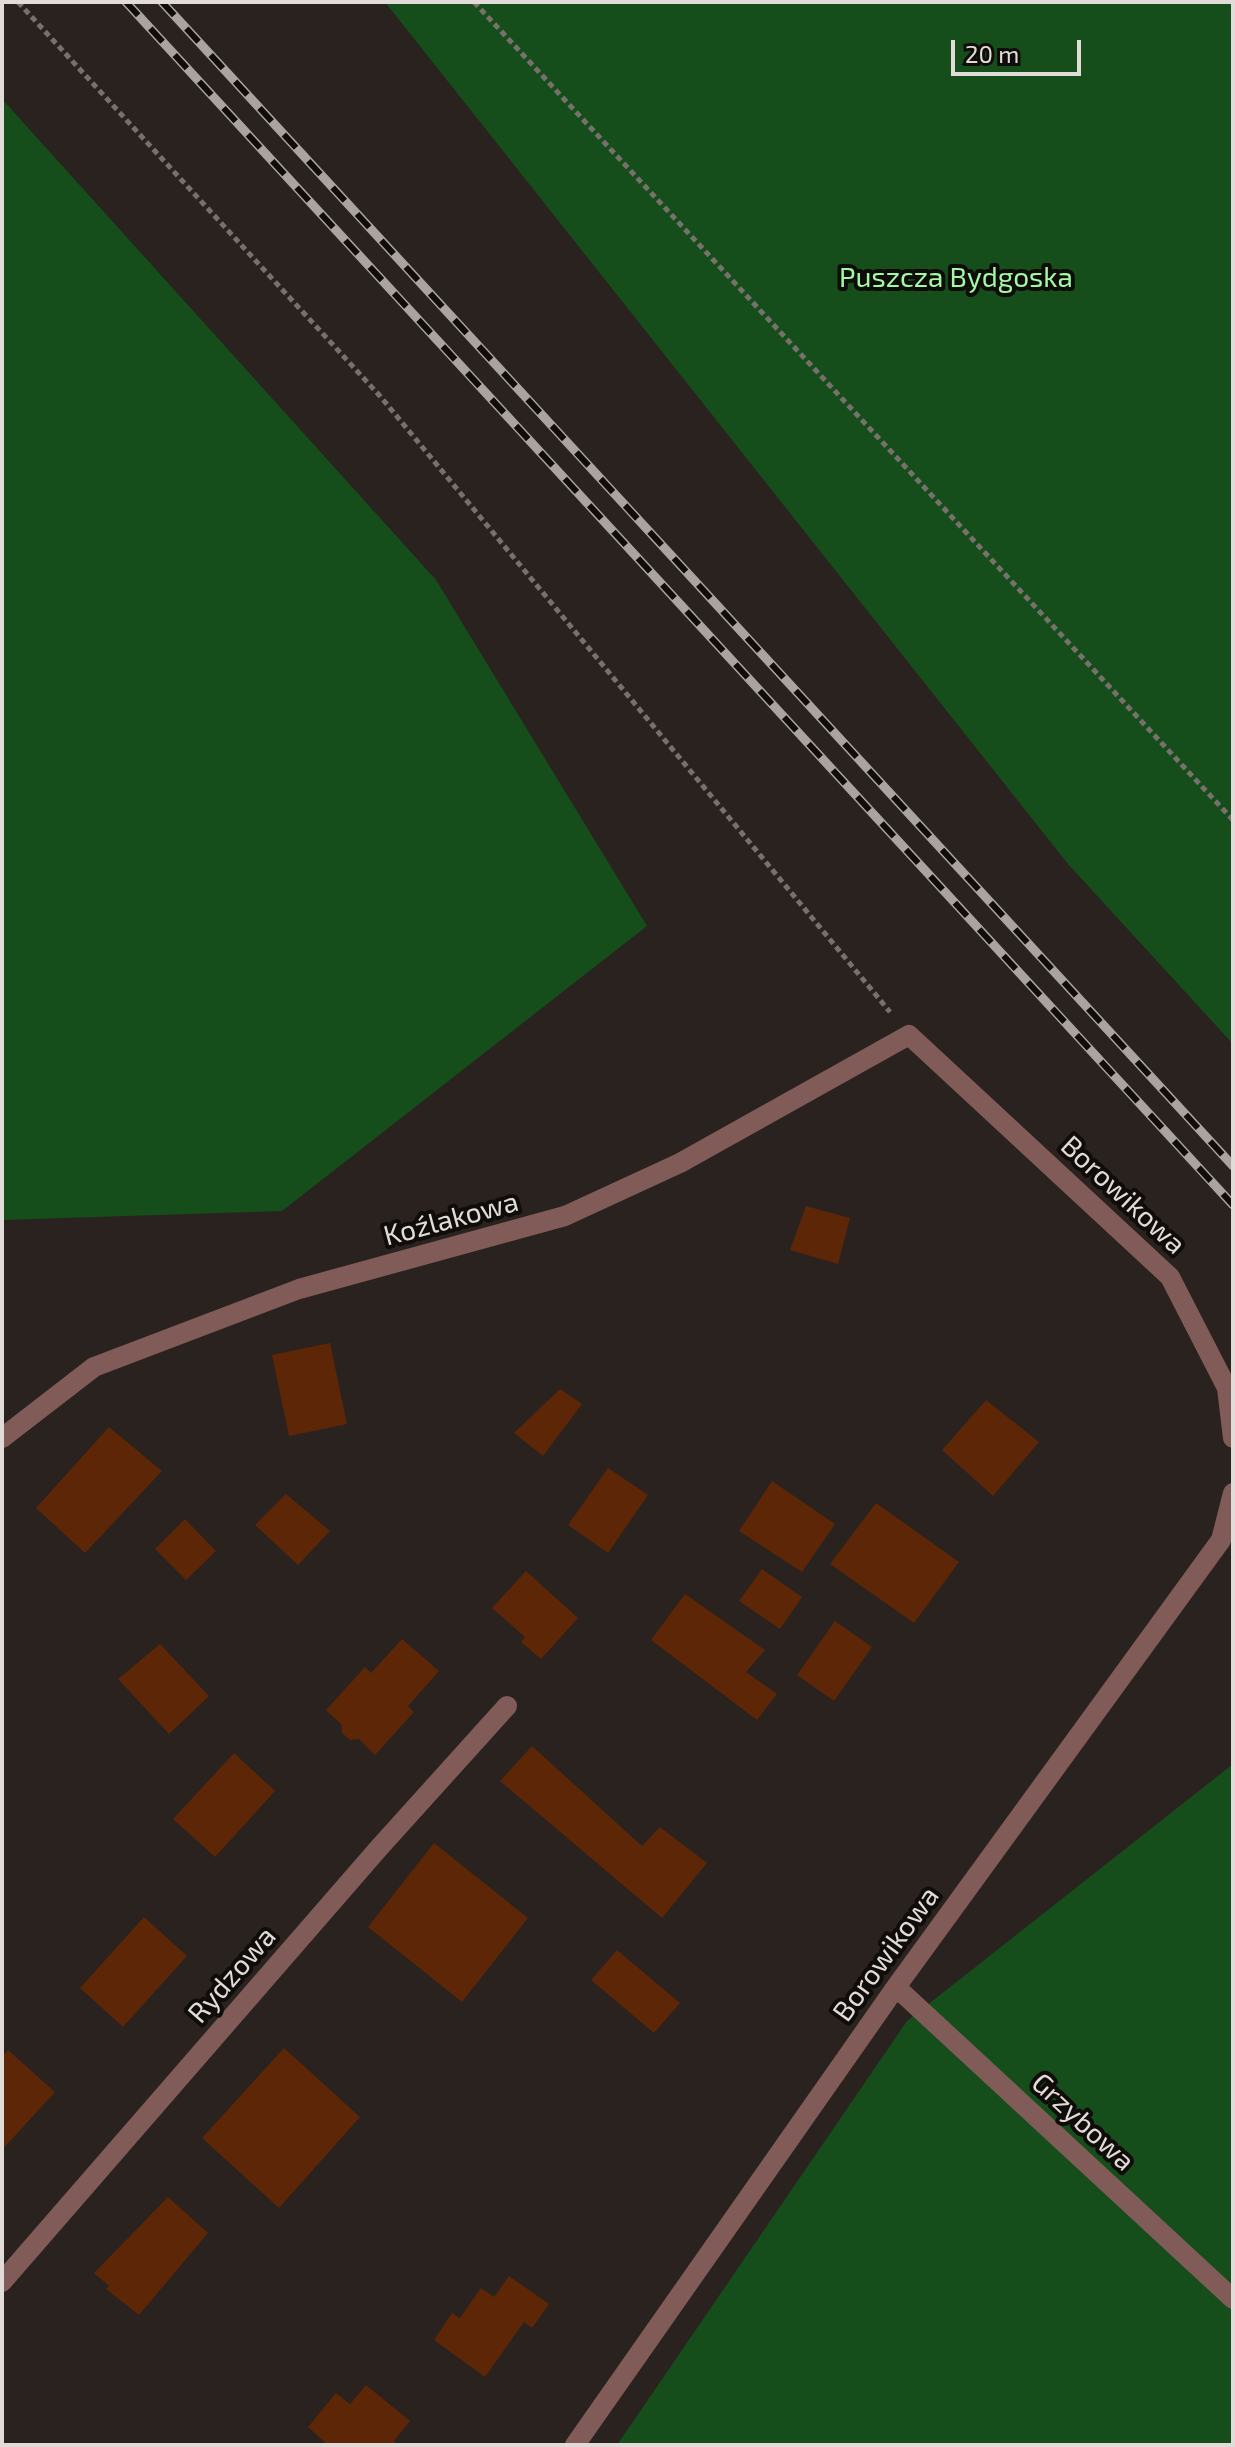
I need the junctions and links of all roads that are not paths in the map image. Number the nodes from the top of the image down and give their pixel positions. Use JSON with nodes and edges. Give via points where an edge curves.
{"nodes":[{"id":1,"x":909,"y":1035,"type":"joint"},
{"id":2,"x":2,"y":1438,"type":"edge"},
{"id":3,"x":1233,"y":1438,"type":"edge"},
{"id":4,"x":1233,"y":1493,"type":"edge"},
{"id":5,"x":507,"y":1706,"type":"dead end"},
{"id":6,"x":896,"y":1987,"type":"junction"},
{"id":7,"x":2,"y":2282,"type":"edge"},
{"id":8,"x":1233,"y":2299,"type":"edge"},
{"id":9,"x":575,"y":2445,"type":"edge"}],
"edges":[{"from":1,"to":2,"type":"street","name":"Koźlakowa","via":[[680,1163],[565,1216],[299,1289],[94,1367]]},
{"from":1,"to":3,"type":"street","name":"Borowikowa","via":[[1170,1277],[1227,1388]]},
{"from":4,"to":6,"type":"street","name":"Borowikowa","via":[[1221,1540]]},
{"from":5,"to":7,"type":"street","name":"Rydzowa"},
{"from":6,"to":8,"type":"street","name":"Grzybowa"},
{"from":6,"to":9,"type":"street","name":"Borowikowa"}]}
